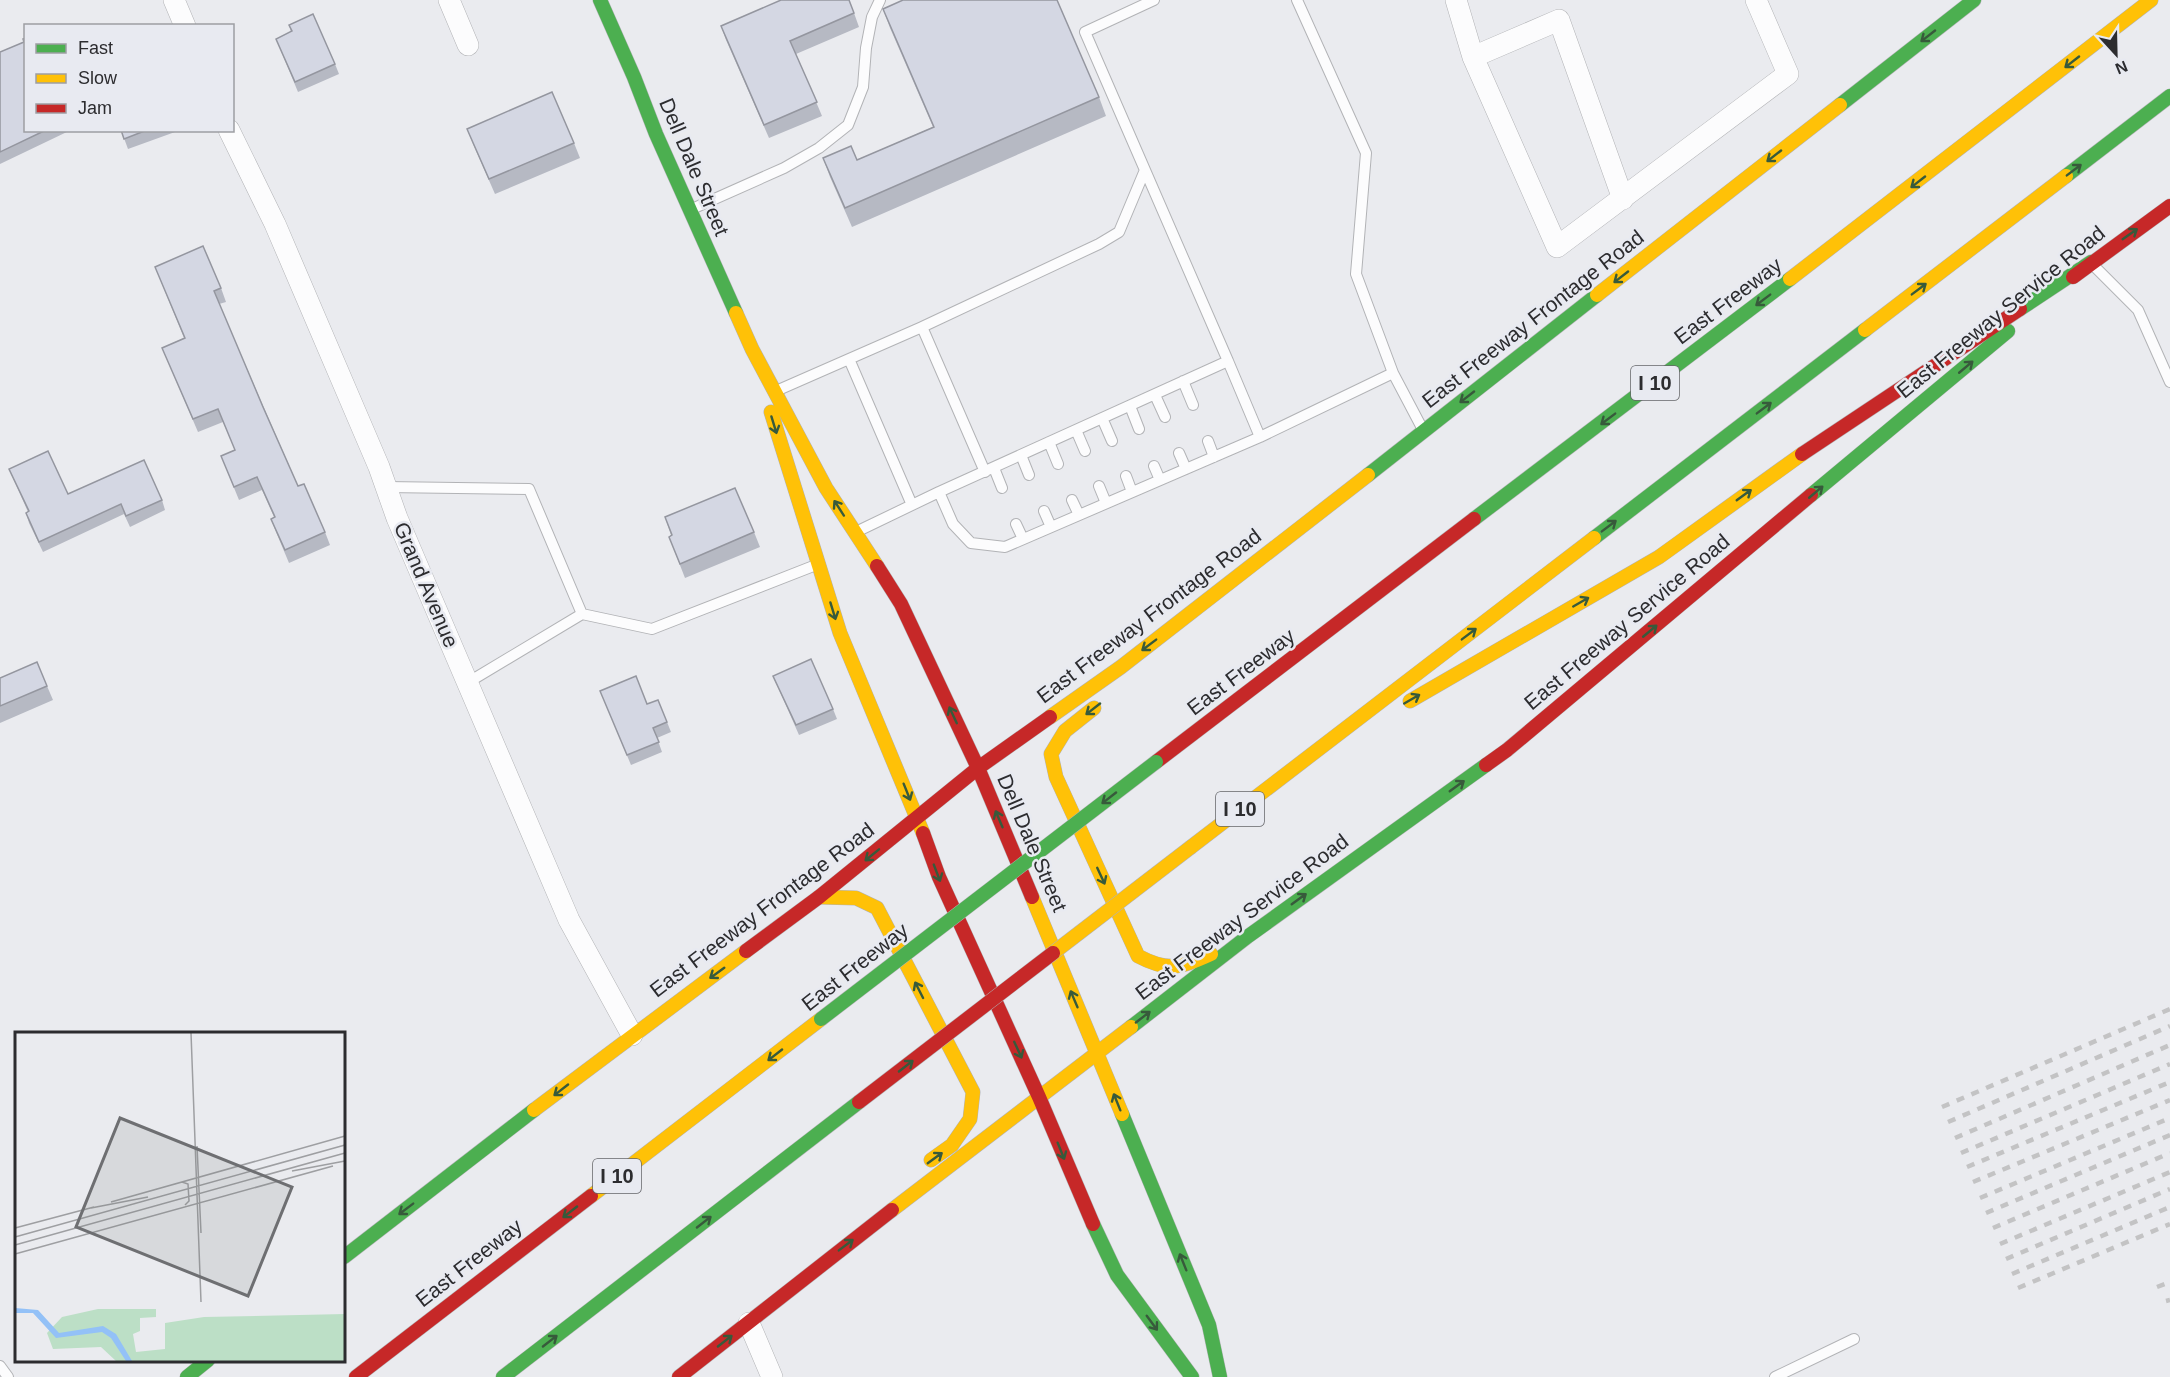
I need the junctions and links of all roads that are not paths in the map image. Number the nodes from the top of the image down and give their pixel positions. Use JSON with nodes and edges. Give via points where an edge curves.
{"nodes":[{"id":1,"x":174,"y":0,"type":"edge"},
{"id":2,"x":449,"y":0,"type":"edge"},
{"id":3,"x":600,"y":0,"type":"edge"},
{"id":4,"x":880,"y":0,"type":"edge"},
{"id":5,"x":1154,"y":0,"type":"edge"},
{"id":6,"x":1298,"y":0,"type":"edge"},
{"id":7,"x":1456,"y":0,"type":"edge"},
{"id":8,"x":1756,"y":0,"type":"edge"},
{"id":9,"x":1974,"y":0,"type":"edge"},
{"id":10,"x":2151,"y":0,"type":"edge"},
{"id":11,"x":184,"y":24,"type":"edge"},
{"id":12,"x":468,"y":45,"type":"dead end"},
{"id":13,"x":1473,"y":57,"type":"junction"},
{"id":14,"x":2170,"y":96,"type":"edge"},
{"id":15,"x":230,"y":132,"type":"edge"},
{"id":16,"x":1145,"y":170,"type":"junction"},
{"id":17,"x":1623,"y":199,"type":"junction"},
{"id":18,"x":2170,"y":206,"type":"edge"},
{"id":19,"x":689,"y":210,"type":"junction"},
{"id":20,"x":2091,"y":262,"type":"junction"},
{"id":21,"x":922,"y":327,"type":"junction"},
{"id":22,"x":752,"y":349,"type":"junction"},
{"id":23,"x":849,"y":359,"type":"junction"},
{"id":24,"x":1228,"y":362,"type":"junction"},
{"id":25,"x":1393,"y":373,"type":"junction"},
{"id":26,"x":1183,"y":381,"type":"junction"},
{"id":27,"x":2170,"y":382,"type":"edge"},
{"id":28,"x":775,"y":392,"type":"junction"},
{"id":29,"x":1155,"y":394,"type":"junction"},
{"id":30,"x":1193,"y":405,"type":"dead end"},
{"id":31,"x":1130,"y":406,"type":"junction"},
{"id":32,"x":1165,"y":417,"type":"dead end"},
{"id":33,"x":1102,"y":418,"type":"junction"},
{"id":34,"x":1139,"y":429,"type":"dead end"},
{"id":35,"x":1076,"y":430,"type":"junction"},
{"id":36,"x":1423,"y":431,"type":"junction"},
{"id":37,"x":1260,"y":437,"type":"junction"},
{"id":38,"x":1112,"y":441,"type":"dead end"},
{"id":39,"x":1208,"y":441,"type":"dead end"},
{"id":40,"x":1049,"y":442,"type":"junction"},
{"id":41,"x":1085,"y":451,"type":"dead end"},
{"id":42,"x":1179,"y":453,"type":"dead end"},
{"id":43,"x":1021,"y":455,"type":"junction"},
{"id":44,"x":1214,"y":457,"type":"junction"},
{"id":45,"x":1058,"y":464,"type":"dead end"},
{"id":46,"x":1154,"y":466,"type":"dead end"},
{"id":47,"x":1186,"y":469,"type":"junction"},
{"id":48,"x":989,"y":470,"type":"junction"},
{"id":49,"x":1029,"y":475,"type":"dead end"},
{"id":50,"x":1126,"y":476,"type":"dead end"},
{"id":51,"x":1160,"y":480,"type":"junction"},
{"id":52,"x":1099,"y":486,"type":"dead end"},
{"id":53,"x":387,"y":487,"type":"junction"},
{"id":54,"x":1002,"y":488,"type":"dead end"},
{"id":55,"x":939,"y":492,"type":"junction"},
{"id":56,"x":1132,"y":492,"type":"junction"},
{"id":57,"x":1072,"y":500,"type":"dead end"},
{"id":58,"x":1106,"y":503,"type":"junction"},
{"id":59,"x":912,"y":505,"type":"junction"},
{"id":60,"x":1044,"y":511,"type":"dead end"},
{"id":61,"x":1079,"y":515,"type":"junction"},
{"id":62,"x":1016,"y":524,"type":"dead end"},
{"id":63,"x":1051,"y":527,"type":"junction"},
{"id":64,"x":855,"y":533,"type":"junction"},
{"id":65,"x":1023,"y":539,"type":"junction"},
{"id":66,"x":819,"y":564,"type":"junction"},
{"id":67,"x":1212,"y":597,"type":"junction"},
{"id":68,"x":582,"y":614,"type":"junction"},
{"id":69,"x":1137,"y":672,"type":"dead end"},
{"id":70,"x":467,"y":683,"type":"junction"},
{"id":71,"x":1103,"y":702,"type":"dead end"},
{"id":72,"x":978,"y":768,"type":"junction"},
{"id":73,"x":1289,"y":771,"type":"junction"},
{"id":74,"x":917,"y":818,"type":"junction"},
{"id":75,"x":819,"y":897,"type":"junction"},
{"id":76,"x":1247,"y":937,"type":"junction"},
{"id":77,"x":632,"y":1035,"type":"junction"},
{"id":78,"x":1097,"y":1053,"type":"junction"},
{"id":79,"x":1039,"y":1097,"type":"junction"},
{"id":80,"x":924,"y":1165,"type":"dead end"},
{"id":81,"x":823,"y":1249,"type":"dead end"},
{"id":82,"x":345,"y":1256,"type":"edge"},
{"id":83,"x":800,"y":1282,"type":"junction"},
{"id":84,"x":749,"y":1323,"type":"junction"},
{"id":85,"x":414,"y":1333,"type":"junction"},
{"id":86,"x":1854,"y":1339,"type":"dead end"},
{"id":87,"x":206,"y":1362,"type":"edge"},
{"id":88,"x":0,"y":1366,"type":"edge"},
{"id":89,"x":8,"y":1377,"type":"edge"},
{"id":90,"x":187,"y":1377,"type":"edge"},
{"id":91,"x":345,"y":1377,"type":"edge"},
{"id":92,"x":356,"y":1377,"type":"edge"},
{"id":93,"x":503,"y":1377,"type":"edge"},
{"id":94,"x":679,"y":1377,"type":"edge"},
{"id":95,"x":772,"y":1377,"type":"edge"},
{"id":96,"x":1192,"y":1377,"type":"edge"},
{"id":97,"x":1220,"y":1377,"type":"edge"},
{"id":98,"x":1774,"y":1377,"type":"edge"}],
"edges":[{"from":1,"to":11,"type":"street"},
{"from":2,"to":12,"type":"street"},
{"from":3,"to":19,"type":"main road","name":"Dell Dale Street"},
{"from":4,"to":19,"type":"lane","via":[[872,17],[863,87],[848,125],[784,168]]},
{"from":5,"to":16,"type":"lane","via":[[1085,32]]},
{"from":6,"to":25,"type":"lane","via":[[1366,153],[1356,274]]},
{"from":7,"to":13,"type":"street"},
{"from":8,"to":17,"type":"street","via":[[1788,74]]},
{"from":9,"to":36,"type":"main road","name":"East Freeway Frontage Road","one_way":true},
{"from":10,"to":85,"type":"main road","name":"East Freeway","number":"I 10","one_way":true,"bridge":true},
{"from":13,"to":17,"type":"street","via":[[1559,20]]},
{"from":13,"to":17,"type":"street","via":[[1557,247]]},
{"from":73,"to":14,"type":"main road","number":"I 10","one_way":true},
{"from":15,"to":53,"type":"street","name":"Grand Avenue","via":[[275,224]]},
{"from":16,"to":21,"type":"lane","via":[[1119,232]]},
{"from":16,"to":24,"type":"lane"},
{"from":20,"to":18,"type":"main road","name":"East Freeway Service Road","one_way":true},
{"from":19,"to":22,"type":"main road","name":"Dell Dale Street"},
{"from":20,"to":27,"type":"lane","via":[[2138,310]]},
{"from":73,"to":20,"type":"main road","one_way":true,"via":[[1659,556],[1786,464]]},
{"from":76,"to":20,"type":"main road","name":"East Freeway Service Road","one_way":true,"via":[[1507,750]]},
{"from":21,"to":23,"type":"lane"},
{"from":21,"to":48,"type":"lane"},
{"from":22,"to":28,"type":"main road","name":"Dell Dale Street"},
{"from":22,"to":66,"type":"main road","name":"Dell Dale Street","one_way":true},
{"from":23,"to":28,"type":"lane"},
{"from":23,"to":59,"type":"lane"},
{"from":24,"to":26,"type":"lane"},
{"from":24,"to":37,"type":"lane"},
{"from":25,"to":36,"type":"lane"},
{"from":25,"to":37,"type":"lane"},
{"from":26,"to":29,"type":"lane"},
{"from":26,"to":30,"type":"lane"},
{"from":64,"to":28,"type":"main road","name":"Dell Dale Street","one_way":true,"via":[[826,488]]},
{"from":29,"to":31,"type":"lane"},
{"from":29,"to":32,"type":"lane"},
{"from":31,"to":33,"type":"lane"},
{"from":31,"to":34,"type":"lane"},
{"from":33,"to":35,"type":"lane"},
{"from":33,"to":38,"type":"lane"},
{"from":35,"to":40,"type":"lane"},
{"from":35,"to":41,"type":"lane"},
{"from":36,"to":67,"type":"main road","name":"East Freeway Frontage Road"},
{"from":37,"to":44,"type":"lane"},
{"from":39,"to":44,"type":"lane"},
{"from":40,"to":43,"type":"lane"},
{"from":40,"to":45,"type":"lane"},
{"from":42,"to":47,"type":"lane"},
{"from":43,"to":48,"type":"lane"},
{"from":43,"to":49,"type":"lane"},
{"from":44,"to":47,"type":"lane"},
{"from":46,"to":51,"type":"lane"},
{"from":47,"to":51,"type":"lane"},
{"from":48,"to":54,"type":"lane"},
{"from":48,"to":55,"type":"lane"},
{"from":50,"to":56,"type":"lane"},
{"from":51,"to":56,"type":"lane"},
{"from":52,"to":58,"type":"lane"},
{"from":53,"to":68,"type":"lane","via":[[529,489]]},
{"from":53,"to":70,"type":"street","name":"Grand Avenue"},
{"from":55,"to":59,"type":"lane"},
{"from":55,"to":65,"type":"lane","via":[[953,524],[970,543],[1005,547]]},
{"from":56,"to":58,"type":"lane"},
{"from":57,"to":61,"type":"lane"},
{"from":58,"to":61,"type":"lane"},
{"from":59,"to":64,"type":"lane"},
{"from":60,"to":63,"type":"lane"},
{"from":61,"to":63,"type":"lane"},
{"from":62,"to":65,"type":"lane"},
{"from":63,"to":65,"type":"lane"},
{"from":72,"to":64,"type":"main road","name":"Dell Dale Street","one_way":true,"via":[[901,604]]},
{"from":66,"to":68,"type":"lane","via":[[652,629]]},
{"from":66,"to":74,"type":"main road","name":"Dell Dale Street","one_way":true,"via":[[840,633]]},
{"from":67,"to":69,"type":"main road","via":[[1186,629]]},
{"from":67,"to":72,"type":"main road","name":"East Freeway Frontage Road","one_way":true},
{"from":68,"to":70,"type":"lane"},
{"from":70,"to":77,"type":"street","name":"Grand Avenue","via":[[569,920]]},
{"from":71,"to":76,"type":"main road","one_way":true,"via":[[1065,731],[1052,754],[1056,777],[1138,956],[1154,966],[1182,968]]},
{"from":72,"to":74,"type":"main road","name":"East Freeway Frontage Road"},
{"from":78,"to":72,"type":"main road","name":"Dell Dale Street","one_way":true},
{"from":93,"to":73,"type":"main road","number":"I 10","one_way":true,"bridge":true},
{"from":74,"to":75,"type":"main road","name":"East Freeway Frontage Road","one_way":true},
{"from":74,"to":79,"type":"main road","name":"Dell Dale Street","one_way":true,"via":[[939,878]]},
{"from":75,"to":77,"type":"main road","name":"East Freeway Frontage Road","one_way":true},
{"from":80,"to":75,"type":"main road","one_way":true,"via":[[952,1145],[969,1119],[973,1092],[877,908],[845,896]]},
{"from":78,"to":76,"type":"main road","name":"East Freeway Service Road","one_way":true},
{"from":77,"to":82,"type":"main road","name":"East Freeway Frontage Road","one_way":true},
{"from":78,"to":79,"type":"main road"},
{"from":97,"to":78,"type":"main road","name":"Dell Dale Street","one_way":true,"via":[[1209,1325]]},
{"from":83,"to":79,"type":"main road","one_way":true},
{"from":79,"to":96,"type":"main road","name":"Dell Dale Street","one_way":true,"via":[[1117,1275]]},
{"from":81,"to":83,"type":"main road"},
{"from":83,"to":84,"type":"main road"},
{"from":94,"to":84,"type":"main road","one_way":true},
{"from":84,"to":95,"type":"street"},
{"from":85,"to":91,"type":"main road"},
{"from":85,"to":92,"type":"main road","name":"East Freeway","number":"I 10"},
{"from":86,"to":98,"type":"lane"},
{"from":87,"to":90,"type":"main road"},
{"from":88,"to":89,"type":"lane"}]}
